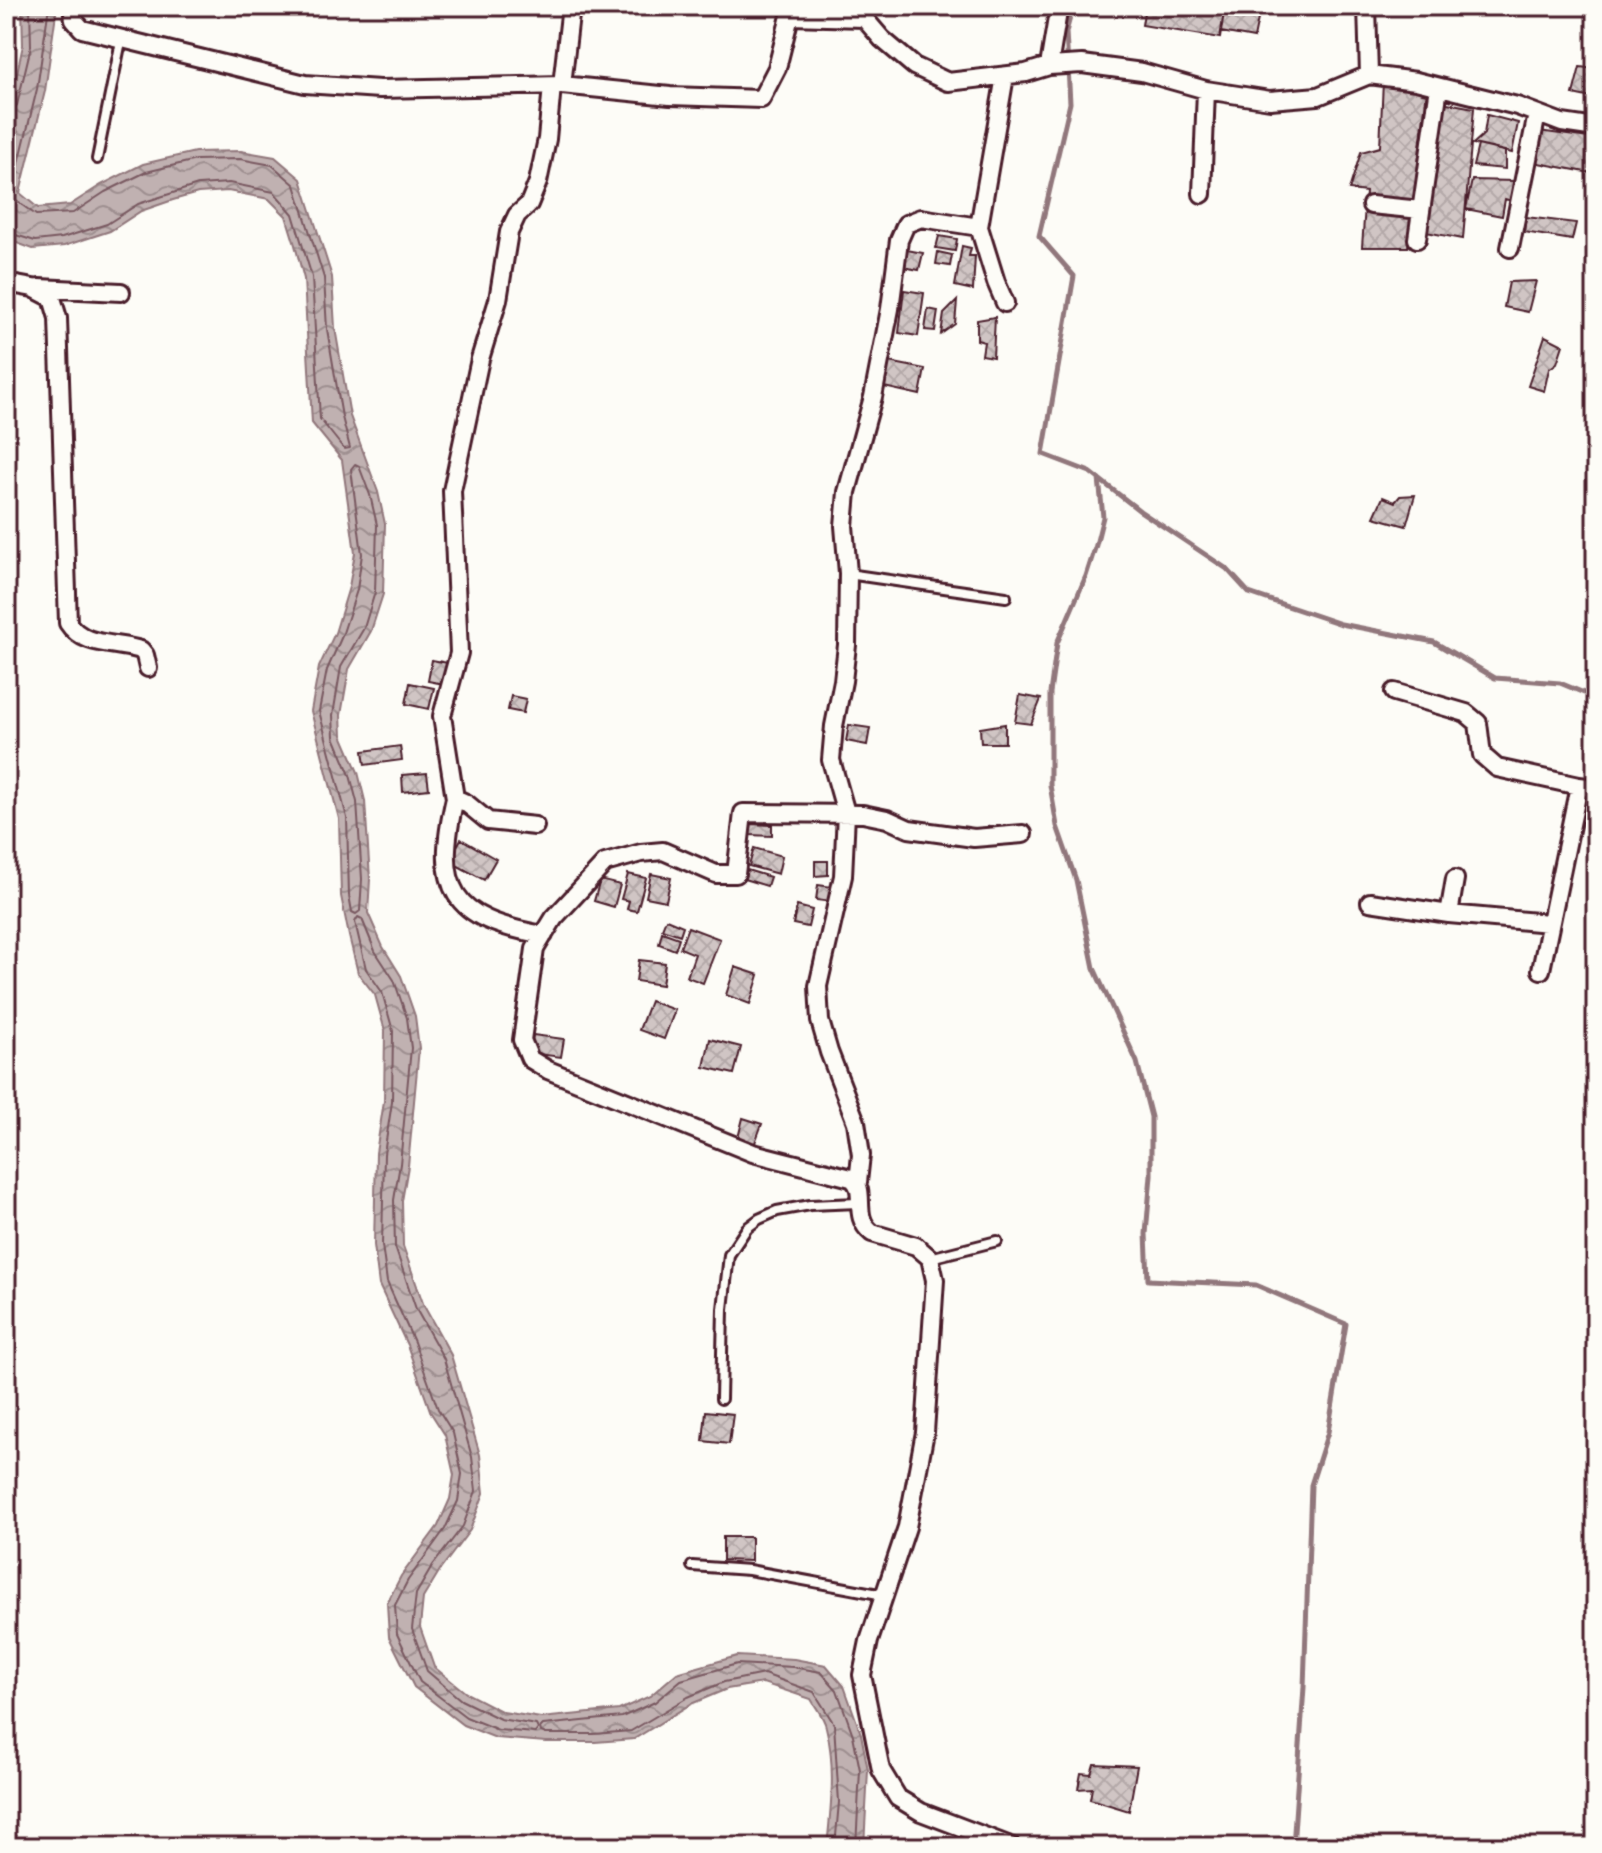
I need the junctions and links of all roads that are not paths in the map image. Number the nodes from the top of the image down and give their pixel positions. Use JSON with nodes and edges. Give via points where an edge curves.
{"nodes":[{"id":1,"x":72,"y":6,"type":"edge"},
{"id":2,"x":571,"y":6,"type":"edge"},
{"id":3,"x":1059,"y":6,"type":"edge"},
{"id":4,"x":1367,"y":6,"type":"edge"},
{"id":5,"x":121,"y":41,"type":"junction"},
{"id":6,"x":1056,"y":66,"type":"junction"},
{"id":7,"x":1369,"y":75,"type":"junction"},
{"id":8,"x":1005,"y":76,"type":"junction"},
{"id":9,"x":557,"y":86,"type":"junction"},
{"id":10,"x":1439,"y":87,"type":"junction"},
{"id":11,"x":1206,"y":90,"type":"junction"},
{"id":12,"x":1537,"y":114,"type":"junction"},
{"id":13,"x":1596,"y":128,"type":"edge"},
{"id":14,"x":97,"y":159,"type":"dead end"},
{"id":15,"x":1202,"y":194,"type":"dead end"},
{"id":16,"x":1371,"y":205,"type":"dead end"},
{"id":17,"x":1421,"y":210,"type":"junction"},
{"id":18,"x":979,"y":227,"type":"junction"},
{"id":19,"x":1417,"y":239,"type":"dead end"},
{"id":20,"x":1510,"y":248,"type":"dead end"},
{"id":21,"x":6,"y":283,"type":"edge"},
{"id":22,"x":33,"y":288,"type":"junction"},
{"id":23,"x":121,"y":292,"type":"dead end"},
{"id":24,"x":1005,"y":303,"type":"dead end"},
{"id":25,"x":848,"y":573,"type":"junction"},
{"id":26,"x":1006,"y":597,"type":"dead end"},
{"id":27,"x":148,"y":668,"type":"dead end"},
{"id":28,"x":1394,"y":692,"type":"dead end"},
{"id":29,"x":1588,"y":787,"type":"edge"},
{"id":30,"x":455,"y":798,"type":"junction"},
{"id":31,"x":846,"y":813,"type":"junction"},
{"id":32,"x":535,"y":826,"type":"dead end"},
{"id":33,"x":1023,"y":834,"type":"dead end"},
{"id":34,"x":1455,"y":879,"type":"dead end"},
{"id":35,"x":1370,"y":902,"type":"dead end"},
{"id":36,"x":1449,"y":914,"type":"junction"},
{"id":37,"x":1549,"y":923,"type":"junction"},
{"id":38,"x":544,"y":935,"type":"junction"},
{"id":39,"x":1541,"y":970,"type":"dead end"},
{"id":40,"x":858,"y":1182,"type":"junction"},
{"id":41,"x":858,"y":1203,"type":"junction"},
{"id":42,"x":997,"y":1241,"type":"dead end"},
{"id":43,"x":930,"y":1258,"type":"junction"},
{"id":44,"x":721,"y":1399,"type":"dead end"},
{"id":45,"x":692,"y":1566,"type":"dead end"},
{"id":46,"x":884,"y":1595,"type":"junction"},
{"id":47,"x":1008,"y":1846,"type":"edge"}],
"edges":[{"from":1,"to":5,"type":"street","via":[[82,29]]},
{"from":2,"to":9,"type":"street"},
{"from":3,"to":6,"type":"street"},
{"from":4,"to":7,"type":"street"},
{"from":5,"to":9,"type":"street","via":[[305,84],[380,89]]},
{"from":5,"to":14,"type":"lane"},
{"from":6,"to":8,"type":"street"},
{"from":6,"to":11,"type":"street","via":[[1142,72]]},
{"from":7,"to":10,"type":"street"},
{"from":7,"to":11,"type":"street","via":[[1318,96],[1270,100]]},
{"from":8,"to":9,"type":"street","via":[[948,82],[914,66],[864,18],[790,16],[777,68],[761,99]]},
{"from":8,"to":18,"type":"street"},
{"from":9,"to":30,"type":"street","via":[[538,182],[509,232],[452,491],[459,653],[442,716]]},
{"from":10,"to":12,"type":"street"},
{"from":10,"to":17,"type":"street"},
{"from":11,"to":15,"type":"street"},
{"from":12,"to":13,"type":"street"},
{"from":12,"to":20,"type":"street"},
{"from":16,"to":17,"type":"street"},
{"from":17,"to":19,"type":"street"},
{"from":18,"to":24,"type":"street"},
{"from":18,"to":25,"type":"street","via":[[921,218],[906,224],[899,240],[873,397],[847,492]]},
{"from":21,"to":22,"type":"street"},
{"from":22,"to":23,"type":"street"},
{"from":22,"to":27,"type":"street","via":[[52,298],[58,318],[68,623],[87,639],[141,650]]},
{"from":25,"to":26,"type":"lane"},
{"from":25,"to":31,"type":"street","via":[[847,645],[831,760]]},
{"from":28,"to":29,"type":"street","via":[[1466,713],[1478,723],[1482,755],[1497,768]]},
{"from":29,"to":37,"type":"street"},
{"from":30,"to":32,"type":"street","via":[[488,821]]},
{"from":30,"to":38,"type":"street","via":[[446,839],[447,880],[462,902],[486,921]]},
{"from":31,"to":33,"type":"street","via":[[942,835]]},
{"from":31,"to":38,"type":"street","via":[[743,813],[736,874],[716,874],[663,851],[605,863]]},
{"from":31,"to":40,"type":"street","via":[[843,876],[818,986],[820,1021],[856,1122]]},
{"from":34,"to":36,"type":"street"},
{"from":35,"to":36,"type":"street"},
{"from":36,"to":37,"type":"street"},
{"from":37,"to":39,"type":"street"},
{"from":38,"to":40,"type":"street","via":[[535,949],[526,1001],[522,1040],[530,1059],[719,1141]]},
{"from":40,"to":41,"type":"street"},
{"from":41,"to":43,"type":"street","via":[[861,1220],[872,1233],[916,1246]]},
{"from":41,"to":44,"type":"lane","via":[[777,1211],[747,1228],[729,1255]]},
{"from":42,"to":43,"type":"lane"},
{"from":43,"to":46,"type":"street","via":[[935,1280],[925,1432],[907,1527]]},
{"from":45,"to":46,"type":"lane","via":[[749,1570]]},
{"from":46,"to":47,"type":"street","via":[[862,1675],[881,1770],[898,1798],[921,1812]]}]}
